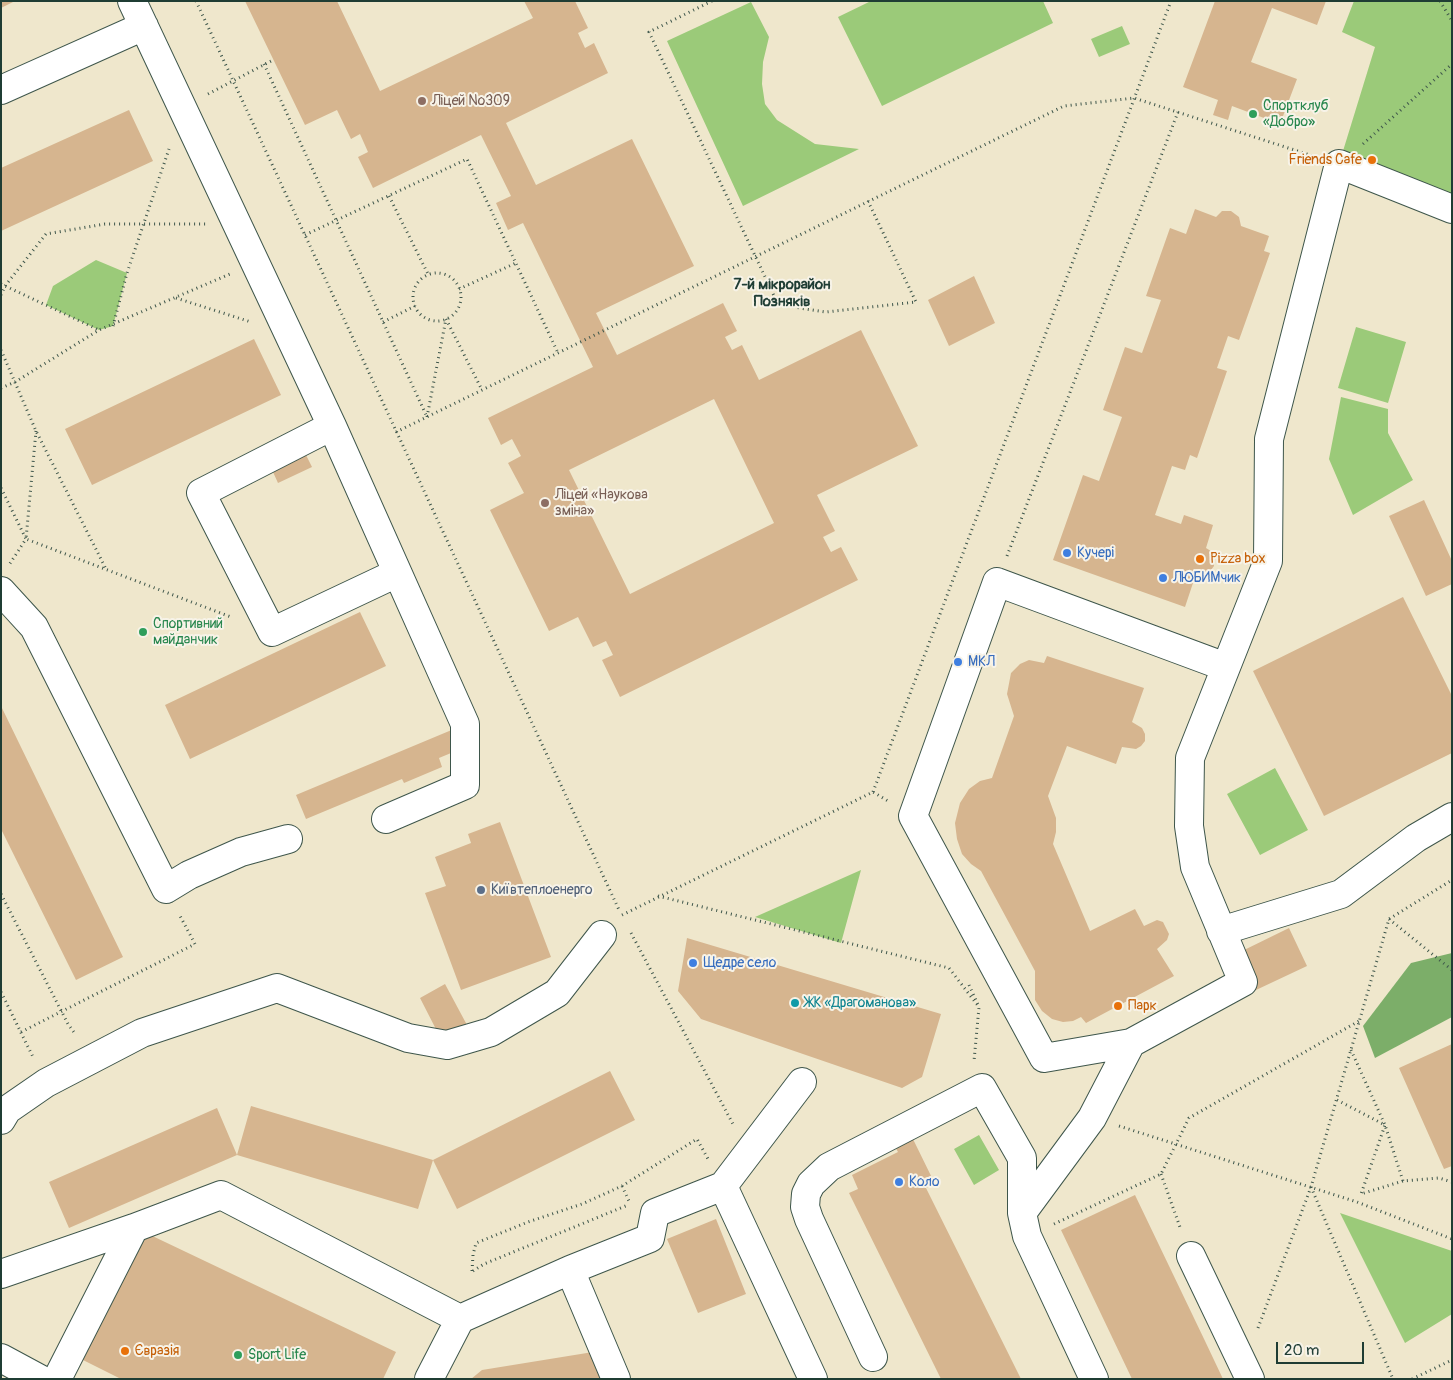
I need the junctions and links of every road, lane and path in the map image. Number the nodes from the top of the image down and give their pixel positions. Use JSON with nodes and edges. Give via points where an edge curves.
{"nodes":[{"id":1,"x":132,"y":1,"type":"edge"},
{"id":2,"x":196,"y":1,"type":"edge"},
{"id":3,"x":712,"y":1,"type":"edge"},
{"id":4,"x":1171,"y":1,"type":"edge"},
{"id":5,"x":1440,"y":1,"type":"edge"},
{"id":6,"x":1452,"y":21,"type":"edge"},
{"id":7,"x":144,"y":26,"type":"junction"},
{"id":8,"x":273,"y":60,"type":"dead end"},
{"id":9,"x":264,"y":64,"type":"junction"},
{"id":10,"x":1452,"y":64,"type":"edge"},
{"id":11,"x":233,"y":79,"type":"junction"},
{"id":12,"x":1,"y":90,"type":"edge"},
{"id":13,"x":1134,"y":98,"type":"junction"},
{"id":14,"x":183,"y":109,"type":"junction"},
{"id":15,"x":1178,"y":112,"type":"junction"},
{"id":16,"x":1339,"y":164,"type":"junction"},
{"id":17,"x":389,"y":196,"type":"junction"},
{"id":18,"x":868,"y":201,"type":"junction"},
{"id":19,"x":1452,"y":209,"type":"edge"},
{"id":20,"x":338,"y":220,"type":"junction"},
{"id":21,"x":208,"y":224,"type":"dead end"},
{"id":22,"x":143,"y":225,"type":"junction"},
{"id":23,"x":305,"y":235,"type":"junction"},
{"id":24,"x":755,"y":256,"type":"junction"},
{"id":25,"x":516,"y":263,"type":"junction"},
{"id":26,"x":239,"y":270,"type":"dead end"},
{"id":27,"x":428,"y":274,"type":"junction"},
{"id":28,"x":3,"y":285,"type":"edge"},
{"id":29,"x":459,"y":289,"type":"junction"},
{"id":30,"x":1,"y":296,"type":"edge"},
{"id":31,"x":176,"y":298,"type":"junction"},
{"id":32,"x":415,"y":306,"type":"junction"},
{"id":33,"x":446,"y":319,"type":"junction"},
{"id":34,"x":383,"y":322,"type":"junction"},
{"id":35,"x":257,"y":324,"type":"dead end"},
{"id":36,"x":113,"y":326,"type":"junction"},
{"id":37,"x":99,"y":330,"type":"junction"},
{"id":38,"x":1,"y":350,"type":"edge"},
{"id":39,"x":558,"y":353,"type":"junction"},
{"id":40,"x":15,"y":382,"type":"junction"},
{"id":41,"x":1,"y":388,"type":"edge"},
{"id":42,"x":482,"y":390,"type":"junction"},
{"id":43,"x":427,"y":417,"type":"junction"},
{"id":44,"x":332,"y":426,"type":"junction"},
{"id":45,"x":36,"y":431,"type":"junction"},
{"id":46,"x":396,"y":432,"type":"junction"},
{"id":47,"x":1,"y":488,"type":"edge"},
{"id":48,"x":26,"y":539,"type":"junction"},
{"id":49,"x":106,"y":569,"type":"junction"},
{"id":50,"x":397,"y":573,"type":"junction"},
{"id":51,"x":4,"y":580,"type":"edge"},
{"id":52,"x":997,"y":582,"type":"junction"},
{"id":53,"x":272,"y":632,"type":"junction"},
{"id":54,"x":1226,"y":667,"type":"junction"},
{"id":55,"x":873,"y":792,"type":"junction"},
{"id":56,"x":893,"y":804,"type":"dead end"},
{"id":57,"x":1452,"y":816,"type":"edge"},
{"id":58,"x":386,"y":819,"type":"dead end"},
{"id":59,"x":288,"y":839,"type":"dead end"},
{"id":60,"x":1452,"y":880,"type":"edge"},
{"id":61,"x":166,"y":889,"type":"junction"},
{"id":62,"x":1,"y":894,"type":"edge"},
{"id":63,"x":658,"y":896,"type":"junction"},
{"id":64,"x":621,"y":915,"type":"junction"},
{"id":65,"x":1389,"y":919,"type":"junction"},
{"id":66,"x":626,"y":924,"type":"dead end"},
{"id":67,"x":1221,"y":931,"type":"junction"},
{"id":68,"x":631,"y":932,"type":"dead end"},
{"id":69,"x":602,"y":935,"type":"dead end"},
{"id":70,"x":1452,"y":970,"type":"edge"},
{"id":71,"x":967,"y":981,"type":"dead end"},
{"id":72,"x":1,"y":992,"type":"edge"},
{"id":73,"x":980,"y":1007,"type":"junction"},
{"id":74,"x":62,"y":1011,"type":"junction"},
{"id":75,"x":1360,"y":1021,"type":"junction"},
{"id":76,"x":21,"y":1032,"type":"junction"},
{"id":77,"x":1131,"y":1043,"type":"junction"},
{"id":78,"x":1351,"y":1050,"type":"junction"},
{"id":79,"x":94,"y":1059,"type":"junction"},
{"id":80,"x":802,"y":1082,"type":"dead end"},
{"id":81,"x":46,"y":1083,"type":"junction"},
{"id":82,"x":982,"y":1088,"type":"junction"},
{"id":83,"x":1337,"y":1100,"type":"junction"},
{"id":84,"x":1092,"y":1118,"type":"junction"},
{"id":85,"x":1,"y":1120,"type":"edge"},
{"id":86,"x":1385,"y":1125,"type":"junction"},
{"id":87,"x":738,"y":1133,"type":"dead end"},
{"id":88,"x":697,"y":1139,"type":"dead end"},
{"id":89,"x":1176,"y":1144,"type":"junction"},
{"id":90,"x":715,"y":1152,"type":"dead end"},
{"id":91,"x":706,"y":1155,"type":"dead end"},
{"id":92,"x":1161,"y":1174,"type":"junction"},
{"id":93,"x":1403,"y":1182,"type":"junction"},
{"id":94,"x":1452,"y":1182,"type":"edge"},
{"id":95,"x":622,"y":1186,"type":"junction"},
{"id":96,"x":722,"y":1186,"type":"junction"},
{"id":97,"x":1312,"y":1187,"type":"junction"},
{"id":98,"x":1361,"y":1194,"type":"junction"},
{"id":99,"x":1357,"y":1202,"type":"junction"},
{"id":100,"x":1025,"y":1225,"type":"junction"},
{"id":101,"x":134,"y":1228,"type":"junction"},
{"id":102,"x":1452,"y":1239,"type":"edge"},
{"id":103,"x":1191,"y":1256,"type":"joint"},
{"id":104,"x":570,"y":1270,"type":"junction"},
{"id":105,"x":1,"y":1274,"type":"edge"},
{"id":106,"x":460,"y":1319,"type":"junction"},
{"id":107,"x":873,"y":1357,"type":"dead end"},
{"id":108,"x":1,"y":1358,"type":"edge"},
{"id":109,"x":1452,"y":1360,"type":"edge"},
{"id":110,"x":1247,"y":1373,"type":"edge"},
{"id":111,"x":40,"y":1379,"type":"edge"},
{"id":112,"x":57,"y":1379,"type":"edge"},
{"id":113,"x":429,"y":1379,"type":"edge"},
{"id":114,"x":616,"y":1379,"type":"edge"},
{"id":115,"x":813,"y":1379,"type":"edge"},
{"id":116,"x":1094,"y":1379,"type":"edge"},
{"id":117,"x":1393,"y":1379,"type":"edge"},
{"id":118,"x":1412,"y":1379,"type":"edge"}],
"edges":[{"from":1,"to":7,"type":"lane"},
{"from":2,"to":11,"type":"path"},
{"from":3,"to":24,"type":"path","via":[[649,32]]},
{"from":4,"to":13,"type":"path"},
{"from":5,"to":6,"type":"path"},
{"from":7,"to":12,"type":"lane"},
{"from":7,"to":14,"type":"lane"},
{"from":8,"to":9,"type":"path"},
{"from":9,"to":11,"type":"path"},
{"from":9,"to":20,"type":"path"},
{"from":10,"to":16,"type":"path"},
{"from":11,"to":14,"type":"path"},
{"from":11,"to":23,"type":"path"},
{"from":13,"to":15,"type":"path"},
{"from":13,"to":18,"type":"path","via":[[1064,106]]},
{"from":13,"to":55,"type":"path"},
{"from":14,"to":22,"type":"path"},
{"from":14,"to":44,"type":"lane"},
{"from":15,"to":16,"type":"path"},
{"from":15,"to":52,"type":"path"},
{"from":16,"to":19,"type":"lane"},
{"from":16,"to":54,"type":"lane","via":[[1268,439],[1268,561]]},
{"from":17,"to":20,"type":"path"},
{"from":17,"to":25,"type":"path","via":[[467,159]]},
{"from":17,"to":27,"type":"path"},
{"from":18,"to":24,"type":"path"},
{"from":18,"to":24,"type":"path","via":[[916,302],[826,312],[799,308],[776,300]]},
{"from":20,"to":23,"type":"path"},
{"from":20,"to":34,"type":"path"},
{"from":21,"to":22,"type":"path"},
{"from":22,"to":28,"type":"path","via":[[105,224],[46,234]]},
{"from":22,"to":36,"type":"path","via":[[126,272]]},
{"from":23,"to":46,"type":"path"},
{"from":24,"to":39,"type":"path"},
{"from":25,"to":29,"type":"path"},
{"from":25,"to":39,"type":"path"},
{"from":26,"to":31,"type":"path"},
{"from":27,"to":29,"type":"path","via":[[444,274],[456,282]]},
{"from":27,"to":32,"type":"path","via":[[417,284],[413,298]]},
{"from":28,"to":30,"type":"path"},
{"from":28,"to":37,"type":"path"},
{"from":29,"to":33,"type":"path","via":[[457,310]]},
{"from":31,"to":35,"type":"path"},
{"from":31,"to":36,"type":"path"},
{"from":32,"to":33,"type":"path","via":[[431,320]]},
{"from":32,"to":34,"type":"path"},
{"from":33,"to":42,"type":"path"},
{"from":33,"to":43,"type":"path"},
{"from":34,"to":43,"type":"path"},
{"from":36,"to":37,"type":"path"},
{"from":37,"to":40,"type":"path"},
{"from":38,"to":40,"type":"path"},
{"from":39,"to":42,"type":"path"},
{"from":40,"to":41,"type":"path"},
{"from":40,"to":45,"type":"path"},
{"from":42,"to":43,"type":"path"},
{"from":43,"to":46,"type":"path"},
{"from":44,"to":50,"type":"lane"},
{"from":44,"to":53,"type":"lane","via":[[201,493]]},
{"from":45,"to":48,"type":"path"},
{"from":45,"to":49,"type":"path"},
{"from":46,"to":64,"type":"path"},
{"from":47,"to":48,"type":"path"},
{"from":48,"to":49,"type":"path"},
{"from":48,"to":51,"type":"path"},
{"from":49,"to":53,"type":"path"},
{"from":50,"to":53,"type":"lane"},
{"from":50,"to":58,"type":"lane","via":[[465,724],[465,785]]},
{"from":51,"to":61,"type":"lane","via":[[34,627]]},
{"from":52,"to":54,"type":"lane"},
{"from":52,"to":77,"type":"lane","via":[[913,816],[1044,1058]]},
{"from":54,"to":67,"type":"lane","via":[[1190,758],[1189,826],[1194,867]]},
{"from":55,"to":56,"type":"path"},
{"from":55,"to":63,"type":"path"},
{"from":57,"to":67,"type":"lane","via":[[1416,838],[1342,894]]},
{"from":59,"to":61,"type":"lane","via":[[240,852]]},
{"from":60,"to":65,"type":"path"},
{"from":61,"to":74,"type":"path","via":[[195,944]]},
{"from":62,"to":74,"type":"path"},
{"from":63,"to":64,"type":"path"},
{"from":63,"to":73,"type":"path","via":[[949,968]]},
{"from":64,"to":66,"type":"path"},
{"from":65,"to":70,"type":"path"},
{"from":65,"to":75,"type":"path"},
{"from":67,"to":77,"type":"lane","via":[[1243,982]]},
{"from":68,"to":87,"type":"path"},
{"from":69,"to":79,"type":"lane","via":[[557,993],[491,1032],[447,1044],[408,1038],[276,988],[142,1033]]},
{"from":71,"to":73,"type":"path"},
{"from":72,"to":76,"type":"path"},
{"from":73,"to":82,"type":"path","via":[[973,1067]]},
{"from":74,"to":76,"type":"path"},
{"from":74,"to":79,"type":"path"},
{"from":75,"to":78,"type":"path"},
{"from":75,"to":89,"type":"path","via":[[1189,1118]]},
{"from":76,"to":81,"type":"path"},
{"from":77,"to":84,"type":"lane"},
{"from":78,"to":83,"type":"path"},
{"from":78,"to":86,"type":"path"},
{"from":79,"to":81,"type":"lane"},
{"from":80,"to":96,"type":"lane"},
{"from":81,"to":85,"type":"lane","via":[[7,1110]]},
{"from":82,"to":100,"type":"lane","via":[[1022,1158]]},
{"from":82,"to":107,"type":"lane","via":[[829,1166],[810,1184],[805,1207],[809,1219]]},
{"from":83,"to":86,"type":"path"},
{"from":83,"to":97,"type":"path"},
{"from":84,"to":89,"type":"path"},
{"from":84,"to":100,"type":"lane"},
{"from":86,"to":93,"type":"path"},
{"from":86,"to":98,"type":"path"},
{"from":88,"to":95,"type":"path"},
{"from":89,"to":92,"type":"path"},
{"from":89,"to":97,"type":"path"},
{"from":90,"to":91,"type":"path"},
{"from":92,"to":100,"type":"path"},
{"from":92,"to":103,"type":"path"},
{"from":93,"to":94,"type":"path","via":[[1439,1178]]},
{"from":93,"to":98,"type":"path"},
{"from":95,"to":95,"type":"path","via":[[476,1243],[472,1271],[630,1204]]},
{"from":96,"to":104,"type":"lane","via":[[655,1213],[650,1238]]},
{"from":96,"to":115,"type":"lane"},
{"from":97,"to":99,"type":"path"},
{"from":97,"to":110,"type":"path"},
{"from":97,"to":117,"type":"path"},
{"from":98,"to":99,"type":"path"},
{"from":99,"to":102,"type":"path"},
{"from":100,"to":116,"type":"lane"},
{"from":101,"to":105,"type":"lane"},
{"from":101,"to":106,"type":"lane","via":[[221,1195]]},
{"from":101,"to":112,"type":"lane"},
{"from":103,"to":110,"type":"lane"},
{"from":104,"to":106,"type":"lane"},
{"from":104,"to":114,"type":"lane"},
{"from":106,"to":113,"type":"lane"},
{"from":108,"to":111,"type":"lane"},
{"from":109,"to":118,"type":"path"}]}
